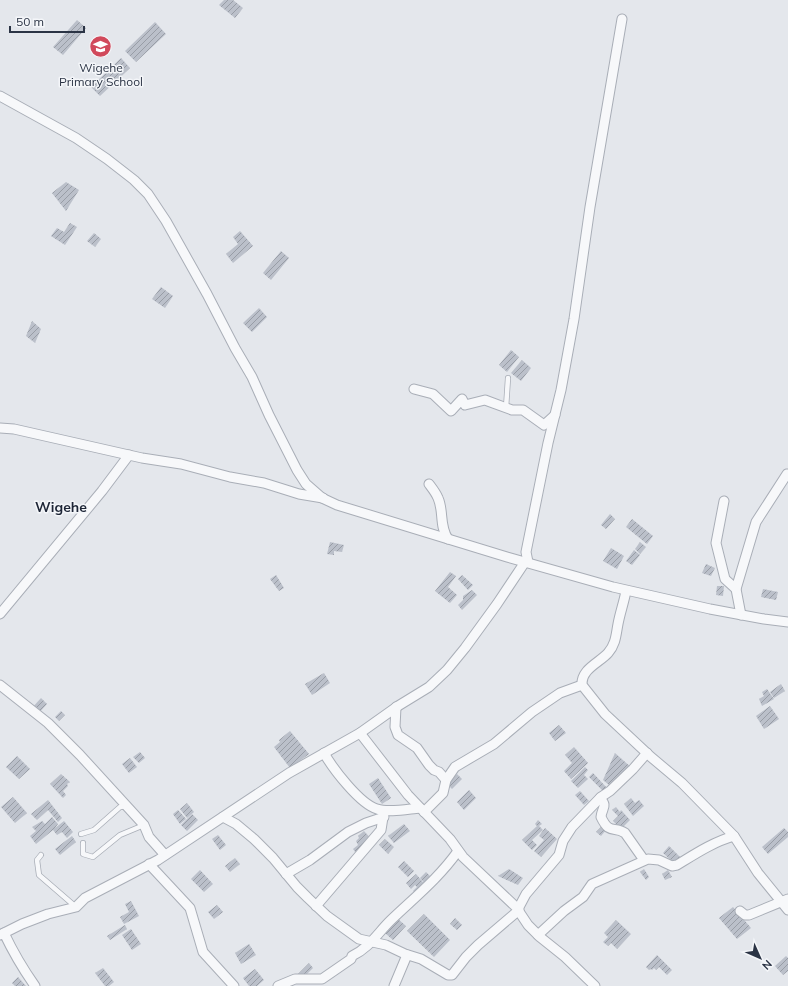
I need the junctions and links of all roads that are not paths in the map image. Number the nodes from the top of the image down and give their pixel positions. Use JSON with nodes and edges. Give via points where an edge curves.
{"nodes":[{"id":1,"x":622,"y":19,"type":"dead end"},
{"id":2,"x":0,"y":96,"type":"edge"},
{"id":3,"x":508,"y":378,"type":"dead end"},
{"id":4,"x":414,"y":389,"type":"dead end"},
{"id":5,"x":506,"y":408,"type":"junction"},
{"id":6,"x":555,"y":415,"type":"junction"},
{"id":7,"x":0,"y":428,"type":"edge"},
{"id":8,"x":129,"y":455,"type":"junction"},
{"id":9,"x":787,"y":474,"type":"dead end"},
{"id":10,"x":429,"y":484,"type":"dead end"},
{"id":11,"x":325,"y":499,"type":"junction"},
{"id":12,"x":724,"y":501,"type":"dead end"},
{"id":13,"x":448,"y":539,"type":"junction"},
{"id":14,"x":527,"y":562,"type":"junction"},
{"id":15,"x":736,"y":589,"type":"junction"},
{"id":16,"x":626,"y":590,"type":"junction"},
{"id":17,"x":0,"y":614,"type":"edge"},
{"id":18,"x":741,"y":615,"type":"junction"},
{"id":19,"x":788,"y":622,"type":"edge"},
{"id":20,"x":0,"y":685,"type":"edge"},
{"id":21,"x":582,"y":685,"type":"junction"},
{"id":22,"x":396,"y":707,"type":"junction"},
{"id":23,"x":360,"y":733,"type":"junction"},
{"id":24,"x":324,"y":753,"type":"junction"},
{"id":25,"x":647,"y":753,"type":"junction"},
{"id":26,"x":446,"y":780,"type":"junction"},
{"id":27,"x":600,"y":798,"type":"junction"},
{"id":28,"x":127,"y":806,"type":"junction"},
{"id":29,"x":422,"y":810,"type":"junction"},
{"id":30,"x":384,"y":814,"type":"junction"},
{"id":31,"x":223,"y":817,"type":"junction"},
{"id":32,"x":144,"y":825,"type":"junction"},
{"id":33,"x":81,"y":834,"type":"dead end"},
{"id":34,"x":734,"y":836,"type":"junction"},
{"id":35,"x":83,"y":843,"type":"dead end"},
{"id":36,"x":458,"y":851,"type":"junction"},
{"id":37,"x":41,"y":855,"type":"dead end"},
{"id":38,"x":166,"y":855,"type":"junction"},
{"id":39,"x":644,"y":860,"type":"junction"},
{"id":40,"x":149,"y":864,"type":"junction"},
{"id":41,"x":286,"y":874,"type":"junction"},
{"id":42,"x":784,"y":900,"type":"edge"},
{"id":43,"x":316,"y":906,"type":"junction"},
{"id":44,"x":76,"y":907,"type":"junction"},
{"id":45,"x":518,"y":909,"type":"junction"},
{"id":46,"x":788,"y":910,"type":"edge"},
{"id":47,"x":740,"y":911,"type":"dead end"},
{"id":48,"x":1,"y":934,"type":"edge"},
{"id":49,"x":538,"y":935,"type":"junction"},
{"id":50,"x":372,"y":942,"type":"junction"},
{"id":51,"x":407,"y":955,"type":"junction"},
{"id":52,"x":35,"y":986,"type":"edge"},
{"id":53,"x":234,"y":986,"type":"edge"},
{"id":54,"x":278,"y":986,"type":"edge"},
{"id":55,"x":394,"y":986,"type":"edge"},
{"id":56,"x":595,"y":986,"type":"edge"}],
"edges":[{"from":1,"to":6,"type":"street","via":[[574,319]]},
{"from":2,"to":11,"type":"street","via":[[107,158],[148,194],[166,221],[252,377],[297,470],[306,484]]},
{"from":3,"to":5,"type":"lane"},
{"from":4,"to":5,"type":"street","via":[[433,394],[451,411],[462,399],[465,404],[485,400]]},
{"from":5,"to":6,"type":"street","via":[[523,410],[544,425]]},
{"from":6,"to":14,"type":"street","via":[[526,552]]},
{"from":7,"to":8,"type":"street"},
{"from":8,"to":11,"type":"street","via":[[181,464]]},
{"from":8,"to":17,"type":"street"},
{"from":9,"to":15,"type":"street","via":[[756,522]]},
{"from":10,"to":13,"type":"street","via":[[438,497],[444,534]]},
{"from":11,"to":13,"type":"street"},
{"from":12,"to":15,"type":"street","via":[[716,543],[725,579]]},
{"from":13,"to":14,"type":"street"},
{"from":14,"to":16,"type":"street"},
{"from":14,"to":22,"type":"street","via":[[447,670],[429,687]]},
{"from":15,"to":18,"type":"street"},
{"from":16,"to":18,"type":"street"},
{"from":16,"to":21,"type":"street","via":[[616,639],[609,652],[584,674]]},
{"from":18,"to":19,"type":"street"},
{"from":20,"to":28,"type":"street","via":[[48,723]]},
{"from":21,"to":25,"type":"street","via":[[605,714]]},
{"from":21,"to":26,"type":"street","via":[[560,693],[532,712],[494,744],[455,767]]},
{"from":22,"to":23,"type":"street"},
{"from":22,"to":26,"type":"street","via":[[395,727],[398,735],[417,748],[429,765]]},
{"from":23,"to":24,"type":"street"},
{"from":23,"to":29,"type":"street"},
{"from":24,"to":30,"type":"street","via":[[347,784],[369,805]]},
{"from":24,"to":31,"type":"street"},
{"from":25,"to":27,"type":"street","via":[[634,769]]},
{"from":25,"to":34,"type":"street","via":[[682,783]]},
{"from":26,"to":29,"type":"street","via":[[443,793]]},
{"from":27,"to":39,"type":"street","via":[[605,806],[601,813],[605,824],[610,829],[625,833]]},
{"from":27,"to":45,"type":"street","via":[[572,827],[563,841],[559,855],[530,888]]},
{"from":28,"to":32,"type":"street"},
{"from":28,"to":33,"type":"lane","via":[[120,807],[94,830]]},
{"from":29,"to":30,"type":"street"},
{"from":29,"to":36,"type":"street"},
{"from":30,"to":41,"type":"street","via":[[348,832]]},
{"from":30,"to":43,"type":"street","via":[[382,830]]},
{"from":31,"to":38,"type":"street"},
{"from":31,"to":41,"type":"street","via":[[254,839]]},
{"from":32,"to":35,"type":"lane","via":[[120,836],[93,857],[83,854]]},
{"from":32,"to":38,"type":"street","via":[[149,837]]},
{"from":34,"to":39,"type":"street","via":[[672,866],[660,860]]},
{"from":34,"to":42,"type":"street","via":[[758,873]]},
{"from":36,"to":45,"type":"street"},
{"from":36,"to":50,"type":"street","via":[[433,881],[388,923]]},
{"from":37,"to":44,"type":"lane","via":[[37,860],[39,875]]},
{"from":38,"to":40,"type":"street"},
{"from":39,"to":49,"type":"street","via":[[592,884],[583,896]]},
{"from":40,"to":44,"type":"street","via":[[85,898]]},
{"from":40,"to":53,"type":"street","via":[[190,908],[203,952]]},
{"from":41,"to":43,"type":"street"},
{"from":42,"to":46,"type":"street"},
{"from":42,"to":47,"type":"street","via":[[749,915]]},
{"from":43,"to":50,"type":"street","via":[[359,939]]},
{"from":44,"to":48,"type":"street","via":[[48,914]]},
{"from":45,"to":49,"type":"street"},
{"from":45,"to":51,"type":"street","via":[[478,945],[452,975],[421,959]]},
{"from":48,"to":52,"type":"street"},
{"from":49,"to":56,"type":"street"},
{"from":50,"to":51,"type":"street","via":[[386,945]]},
{"from":50,"to":54,"type":"street","via":[[322,979],[295,979]]},
{"from":51,"to":55,"type":"street"}]}
